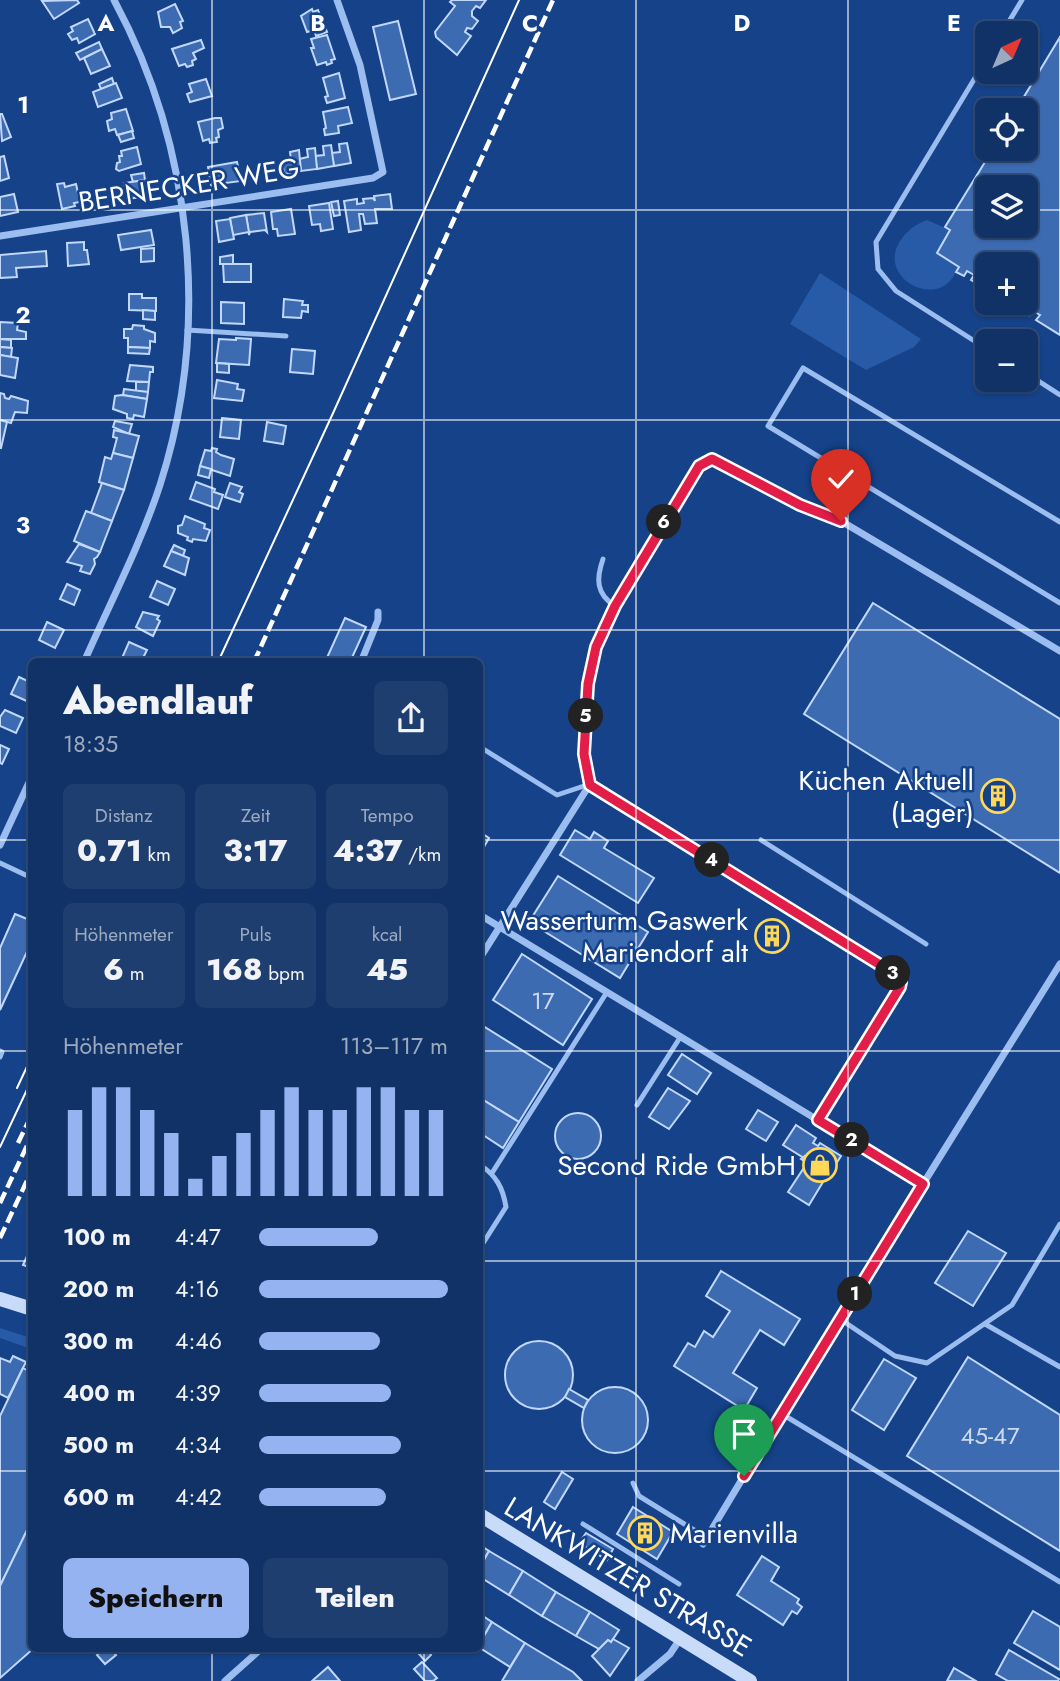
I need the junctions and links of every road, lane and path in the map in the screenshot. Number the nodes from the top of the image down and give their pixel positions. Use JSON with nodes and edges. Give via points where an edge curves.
{"nodes":[{"id":1,"x":114,"y":0,"type":"edge"},
{"id":2,"x":337,"y":0,"type":"edge"},
{"id":3,"x":1022,"y":0,"type":"edge"},
{"id":4,"x":1009,"y":21,"type":"edge"},
{"id":5,"x":975,"y":78,"type":"edge"},
{"id":6,"x":183,"y":208,"type":"junction"},
{"id":7,"x":0,"y":236,"type":"edge"},
{"id":8,"x":187,"y":330,"type":"junction"},
{"id":9,"x":286,"y":336,"type":"dead end"},
{"id":10,"x":975,"y":341,"type":"edge"},
{"id":11,"x":1038,"y":381,"type":"edge"},
{"id":12,"x":1060,"y":395,"type":"edge"},
{"id":13,"x":1060,"y":522,"type":"edge"},
{"id":14,"x":603,"y":559,"type":"dead end"},
{"id":15,"x":1060,"y":603,"type":"edge"},
{"id":16,"x":615,"y":606,"type":"junction"},
{"id":17,"x":378,"y":612,"type":"dead end"},
{"id":18,"x":1060,"y":651,"type":"edge"},
{"id":19,"x":86,"y":658,"type":"edge"},
{"id":20,"x":363,"y":658,"type":"edge"},
{"id":21,"x":483,"y":749,"type":"edge"},
{"id":22,"x":28,"y":785,"type":"edge"},
{"id":23,"x":590,"y":785,"type":"junction"},
{"id":24,"x":761,"y":840,"type":"dead end"},
{"id":25,"x":0,"y":845,"type":"edge"},
{"id":26,"x":0,"y":863,"type":"edge"},
{"id":27,"x":28,"y":876,"type":"edge"},
{"id":28,"x":483,"y":918,"type":"edge"},
{"id":29,"x":496,"y":931,"type":"junction"},
{"id":30,"x":926,"y":944,"type":"dead end"},
{"id":31,"x":483,"y":953,"type":"edge"},
{"id":32,"x":1060,"y":964,"type":"edge"},
{"id":33,"x":607,"y":992,"type":"junction"},
{"id":34,"x":681,"y":1036,"type":"junction"},
{"id":35,"x":0,"y":1051,"type":"edge"},
{"id":36,"x":0,"y":1057,"type":"edge"},
{"id":37,"x":637,"y":1105,"type":"dead end"},
{"id":38,"x":818,"y":1120,"type":"junction"},
{"id":39,"x":483,"y":1167,"type":"edge"},
{"id":40,"x":492,"y":1173,"type":"junction"},
{"id":41,"x":923,"y":1184,"type":"junction"},
{"id":42,"x":1060,"y":1224,"type":"edge"},
{"id":43,"x":483,"y":1243,"type":"edge"},
{"id":44,"x":0,"y":1299,"type":"edge"},
{"id":45,"x":28,"y":1308,"type":"edge"},
{"id":46,"x":840,"y":1319,"type":"junction"},
{"id":47,"x":985,"y":1324,"type":"junction"},
{"id":48,"x":1060,"y":1367,"type":"edge"},
{"id":49,"x":782,"y":1414,"type":"junction"},
{"id":50,"x":633,"y":1482,"type":"dead end"},
{"id":51,"x":483,"y":1517,"type":"edge"},
{"id":52,"x":583,"y":1524,"type":"dead end"},
{"id":53,"x":705,"y":1541,"type":"joint"},
{"id":54,"x":1060,"y":1582,"type":"edge"},
{"id":55,"x":679,"y":1584,"type":"dead end"},
{"id":56,"x":680,"y":1639,"type":"junction"},
{"id":57,"x":258,"y":1652,"type":"edge"},
{"id":58,"x":225,"y":1681,"type":"edge"},
{"id":59,"x":638,"y":1681,"type":"edge"},
{"id":60,"x":750,"y":1681,"type":"edge"}],
"edges":[{"from":1,"to":6,"type":"street","via":[[152,84]]},
{"from":2,"to":6,"type":"street","name":"BERNECKER WEG","via":[[360,65],[383,173]]},
{"from":3,"to":4,"type":"lane"},
{"from":5,"to":10,"type":"lane","via":[[876,242],[878,269],[896,291]]},
{"from":6,"to":7,"type":"street","name":"BERNECKER WEG"},
{"from":6,"to":8,"type":"street"},
{"from":8,"to":9,"type":"lane"},
{"from":8,"to":19,"type":"street","via":[[174,430],[161,482]]},
{"from":11,"to":12,"type":"lane"},
{"from":13,"to":15,"type":"lane","via":[[803,368],[768,426]]},
{"from":14,"to":16,"type":"lane","via":[[597,581]]},
{"from":16,"to":18,"type":"street","via":[[692,475],[712,459],[841,521]]},
{"from":16,"to":23,"type":"street","via":[[596,647],[588,684],[584,754]]},
{"from":17,"to":20,"type":"street"},
{"from":21,"to":23,"type":"lane","via":[[557,794]]},
{"from":22,"to":25,"type":"street"},
{"from":23,"to":29,"type":"street"},
{"from":23,"to":38,"type":"street","via":[[900,979],[900,987]]},
{"from":24,"to":30,"type":"lane"},
{"from":26,"to":27,"type":"lane"},
{"from":28,"to":29,"type":"street"},
{"from":29,"to":31,"type":"street"},
{"from":29,"to":33,"type":"street","via":[[517,938]]},
{"from":32,"to":41,"type":"street"},
{"from":33,"to":34,"type":"street"},
{"from":33,"to":40,"type":"lane"},
{"from":34,"to":37,"type":"lane"},
{"from":34,"to":38,"type":"street"},
{"from":35,"to":36,"type":"lane"},
{"from":38,"to":41,"type":"street"},
{"from":39,"to":40,"type":"lane"},
{"from":40,"to":43,"type":"lane","via":[[504,1192],[506,1207]]},
{"from":41,"to":46,"type":"street"},
{"from":42,"to":47,"type":"lane","via":[[1012,1305]]},
{"from":44,"to":45,"type":"main road"},
{"from":46,"to":47,"type":"lane","via":[[895,1356],[928,1363]]},
{"from":46,"to":49,"type":"street"},
{"from":47,"to":48,"type":"lane"},
{"from":49,"to":53,"type":"street"},
{"from":49,"to":54,"type":"lane"},
{"from":50,"to":53,"type":"lane","via":[[639,1496]]},
{"from":51,"to":56,"type":"main road","name":"LANKWITZER STRASSE"},
{"from":52,"to":55,"type":"lane"},
{"from":56,"to":59,"type":"street","via":[[670,1654]]},
{"from":56,"to":60,"type":"main road","name":"LANKWITZER STRASSE"},
{"from":57,"to":58,"type":"street"}]}
